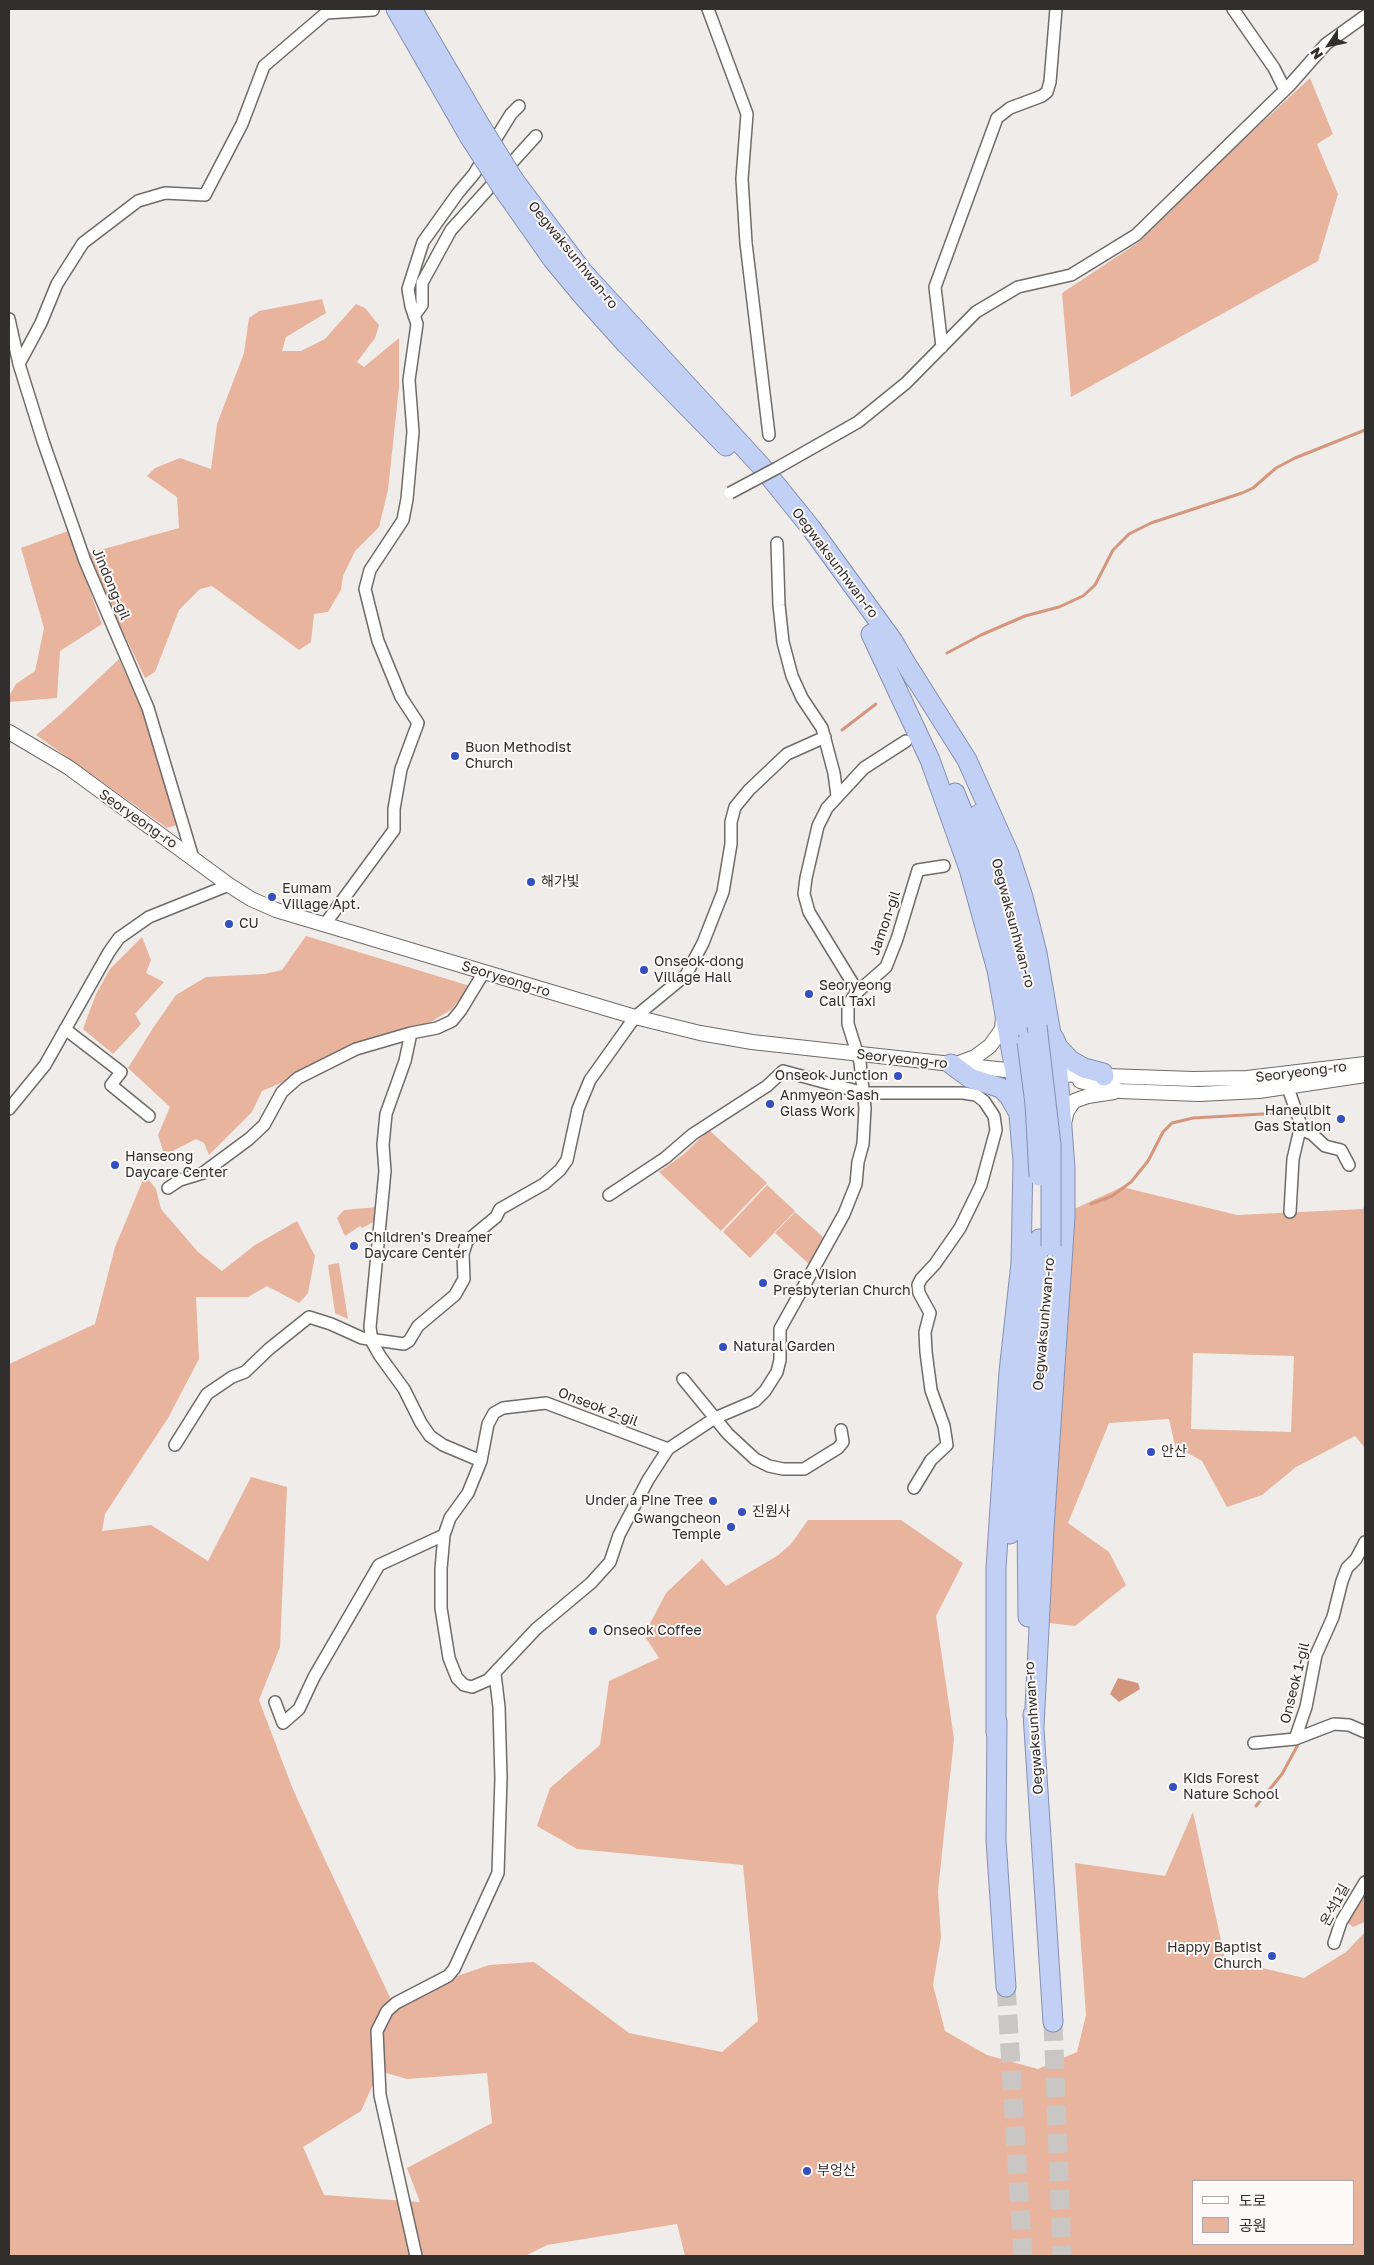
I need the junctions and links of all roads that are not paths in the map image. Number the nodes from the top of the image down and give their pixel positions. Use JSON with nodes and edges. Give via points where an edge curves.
{"nodes":[{"id":1,"x":396,"y":9,"type":"edge"},
{"id":2,"x":412,"y":9,"type":"edge"},
{"id":3,"x":708,"y":9,"type":"edge"},
{"id":4,"x":1056,"y":9,"type":"edge"},
{"id":5,"x":1233,"y":9,"type":"edge"},
{"id":6,"x":373,"y":10,"type":"dead end"},
{"id":7,"x":1365,"y":16,"type":"edge"},
{"id":8,"x":1285,"y":90,"type":"junction"},
{"id":9,"x":519,"y":106,"type":"dead end"},
{"id":10,"x":475,"y":130,"type":"junction"},
{"id":11,"x":536,"y":136,"type":"dead end"},
{"id":12,"x":508,"y":185,"type":"junction"},
{"id":13,"x":414,"y":316,"type":"junction"},
{"id":14,"x":9,"y":319,"type":"edge"},
{"id":15,"x":942,"y":347,"type":"junction"},
{"id":16,"x":19,"y":364,"type":"junction"},
{"id":17,"x":769,"y":435,"type":"dead end"},
{"id":18,"x":730,"y":493,"type":"dead end"},
{"id":19,"x":777,"y":543,"type":"dead end"},
{"id":20,"x":871,"y":634,"type":"junction"},
{"id":21,"x":9,"y":732,"type":"edge"},
{"id":22,"x":825,"y":738,"type":"junction"},
{"id":23,"x":906,"y":740,"type":"dead end"},
{"id":24,"x":837,"y":796,"type":"junction"},
{"id":25,"x":193,"y":858,"type":"junction"},
{"id":26,"x":944,"y":866,"type":"dead end"},
{"id":27,"x":229,"y":885,"type":"junction"},
{"id":28,"x":325,"y":924,"type":"junction"},
{"id":29,"x":484,"y":972,"type":"junction"},
{"id":30,"x":858,"y":992,"type":"junction"},
{"id":31,"x":1006,"y":1016,"type":"junction"},
{"id":32,"x":635,"y":1017,"type":"junction"},
{"id":33,"x":1037,"y":1027,"type":"junction"},
{"id":34,"x":66,"y":1029,"type":"junction"},
{"id":35,"x":411,"y":1033,"type":"junction"},
{"id":36,"x":858,"y":1054,"type":"junction"},
{"id":37,"x":951,"y":1064,"type":"junction"},
{"id":38,"x":1365,"y":1064,"type":"edge"},
{"id":39,"x":1015,"y":1071,"type":"junction"},
{"id":40,"x":1058,"y":1074,"type":"junction"},
{"id":41,"x":1365,"y":1075,"type":"edge"},
{"id":42,"x":1112,"y":1076,"type":"junction"},
{"id":43,"x":1288,"y":1088,"type":"junction"},
{"id":44,"x":1120,"y":1091,"type":"junction"},
{"id":45,"x":864,"y":1093,"type":"junction"},
{"id":46,"x":9,"y":1109,"type":"edge"},
{"id":47,"x":149,"y":1116,"type":"dead end"},
{"id":48,"x":1020,"y":1118,"type":"junction"},
{"id":49,"x":1300,"y":1129,"type":"junction"},
{"id":50,"x":1061,"y":1130,"type":"junction"},
{"id":51,"x":1349,"y":1165,"type":"dead end"},
{"id":52,"x":168,"y":1188,"type":"dead end"},
{"id":53,"x":608,"y":1195,"type":"dead end"},
{"id":54,"x":1290,"y":1212,"type":"dead end"},
{"id":55,"x":1045,"y":1243,"type":"junction"},
{"id":56,"x":371,"y":1340,"type":"junction"},
{"id":57,"x":683,"y":1379,"type":"dead end"},
{"id":58,"x":715,"y":1418,"type":"junction"},
{"id":59,"x":841,"y":1430,"type":"dead end"},
{"id":60,"x":175,"y":1446,"type":"dead end"},
{"id":61,"x":668,"y":1449,"type":"junction"},
{"id":62,"x":481,"y":1461,"type":"junction"},
{"id":63,"x":914,"y":1488,"type":"dead end"},
{"id":64,"x":444,"y":1535,"type":"junction"},
{"id":65,"x":1365,"y":1542,"type":"edge"},
{"id":66,"x":495,"y":1674,"type":"junction"},
{"id":67,"x":275,"y":1702,"type":"dead end"},
{"id":68,"x":1034,"y":1727,"type":"junction"},
{"id":69,"x":1365,"y":1732,"type":"edge"},
{"id":70,"x":996,"y":1733,"type":"junction"},
{"id":71,"x":1295,"y":1739,"type":"junction"},
{"id":72,"x":1254,"y":1743,"type":"dead end"},
{"id":73,"x":1365,"y":1882,"type":"edge"},
{"id":74,"x":1334,"y":1942,"type":"dead end"},
{"id":75,"x":1006,"y":1987,"type":"tunnel mouth"},
{"id":76,"x":1053,"y":2022,"type":"tunnel mouth"},
{"id":77,"x":416,"y":2256,"type":"edge"}],
"edges":[{"from":1,"to":10,"type":"highway","name":"Oegwaksunhwan-ro"},
{"from":2,"to":10,"type":"highway","name":"Oegwaksunhwan-ro"},
{"from":3,"to":17,"type":"street","via":[[748,114],[742,179],[746,242]]},
{"from":4,"to":15,"type":"street","via":[[1047,92],[1010,108],[997,118],[935,287]]},
{"from":5,"to":8,"type":"street","via":[[1274,68]]},
{"from":6,"to":16,"type":"street","via":[[326,13],[264,66],[242,124],[205,195],[165,193],[138,202],[83,243],[57,284]]},
{"from":7,"to":8,"type":"street","via":[[1326,44]]},
{"from":8,"to":15,"type":"street","via":[[1136,235],[1071,275],[1018,287],[976,312]]},
{"from":9,"to":13,"type":"street","via":[[423,242],[408,289]]},
{"from":10,"to":12,"type":"highway","name":"Oegwaksunhwan-ro","bridge":true},
{"from":11,"to":13,"type":"street","via":[[451,230],[422,284],[422,305]]},
{"from":12,"to":20,"type":"highway","name":"Oegwaksunhwan-ro","via":[[553,260],[625,343],[752,473],[845,594]]},
{"from":12,"to":33,"type":"highway","name":"Oegwaksunhwan-ro","via":[[793,505],[837,562],[909,668],[962,773],[993,851],[1021,942]]},
{"from":13,"to":28,"type":"street","via":[[417,324],[409,380],[413,432],[407,499],[403,520],[370,570],[365,589],[378,641],[401,697],[418,723],[401,769],[394,830]]},
{"from":14,"to":16,"type":"street","name":"Jindong-gil"},
{"from":15,"to":18,"type":"street","bridge":true,"via":[[906,384],[858,422]]},
{"from":16,"to":25,"type":"street","name":"Jindong-gil","via":[[85,561],[148,708]]},
{"from":19,"to":22,"type":"street","via":[[783,642],[792,676]]},
{"from":20,"to":31,"type":"highway","via":[[917,729],[943,795],[985,923]]},
{"from":20,"to":33,"type":"highway","name":"Oegwaksunhwan-ro","via":[[926,729],[974,839]]},
{"from":21,"to":25,"type":"street","name":"Seoryeong-ro","via":[[68,767]]},
{"from":22,"to":24,"type":"street"},
{"from":22,"to":32,"type":"street","via":[[787,754],[736,807],[731,822],[723,892],[703,943],[686,975]]},
{"from":23,"to":24,"type":"street","via":[[864,768]]},
{"from":24,"to":30,"type":"street","via":[[818,826],[804,894],[809,912]]},
{"from":25,"to":27,"type":"street","name":"Seoryeong-ro"},
{"from":26,"to":30,"type":"street","name":"Jamon-gil","via":[[918,870],[886,967]]},
{"from":27,"to":28,"type":"street","name":"Seoryeong-ro","via":[[264,905]]},
{"from":27,"to":34,"type":"street","via":[[149,917],[126,932],[109,952]]},
{"from":28,"to":29,"type":"street","name":"Seoryeong-ro"},
{"from":29,"to":32,"type":"street","name":"Seoryeong-ro"},
{"from":29,"to":35,"type":"street","via":[[452,1021],[439,1028]]},
{"from":30,"to":36,"type":"street","name":"Jamon-gil","via":[[847,1012]]},
{"from":31,"to":37,"type":"street","via":[[999,1034],[986,1050],[969,1060]]},
{"from":31,"to":39,"type":"highway"},
{"from":32,"to":36,"type":"street","name":"Seoryeong-ro","via":[[726,1037]]},
{"from":32,"to":56,"type":"street","via":[[590,1080],[578,1109],[567,1160],[560,1170],[544,1184],[500,1208],[496,1217],[472,1235],[464,1246],[462,1285],[450,1300],[418,1326],[406,1343],[387,1344]]},
{"from":33,"to":40,"type":"highway"},
{"from":33,"to":42,"type":"highway","via":[[1070,1060]]},
{"from":33,"to":55,"type":"highway","name":"Oegwaksunhwan-ro","bridge":true,"via":[[1051,1145]]},
{"from":34,"to":46,"type":"street","via":[[46,1065]]},
{"from":34,"to":47,"type":"street","via":[[121,1072],[110,1085]]},
{"from":35,"to":52,"type":"street","via":[[356,1049],[298,1078],[282,1092],[264,1125],[249,1139],[203,1173],[180,1180]]},
{"from":35,"to":56,"type":"street","via":[[405,1061],[386,1114]]},
{"from":36,"to":37,"type":"street","name":"Seoryeong-ro"},
{"from":36,"to":45,"type":"street"},
{"from":37,"to":39,"type":"street","name":"Seoryeong-ro"},
{"from":37,"to":48,"type":"highway","via":[[970,1078],[1006,1092]]},
{"from":38,"to":42,"type":"street","name":"Seoryeong-ro","via":[[1247,1078]]},
{"from":39,"to":40,"type":"street","name":"Seoryeong-ro"},
{"from":39,"to":48,"type":"highway"},
{"from":40,"to":42,"type":"street","name":"Seoryeong-ro"},
{"from":40,"to":44,"type":"street","name":"Seoryeong-ro"},
{"from":40,"to":50,"type":"highway"},
{"from":41,"to":43,"type":"street","name":"Seoryeong-ro"},
{"from":42,"to":44,"type":"street"},
{"from":43,"to":44,"type":"street","name":"Seoryeong-ro","via":[[1199,1094]]},
{"from":43,"to":49,"type":"street"},
{"from":44,"to":50,"type":"street","via":[[1074,1101],[1067,1110]]},
{"from":45,"to":53,"type":"street","via":[[782,1071],[767,1086]]},
{"from":45,"to":58,"type":"street","via":[[864,1131],[856,1184],[844,1214],[780,1329],[777,1372],[761,1397]]},
{"from":45,"to":63,"type":"street","via":[[972,1094],[986,1104],[996,1125],[994,1143],[977,1194],[960,1228],[918,1284],[919,1293],[930,1313],[925,1332],[926,1352],[931,1390],[947,1445],[931,1460]]},
{"from":48,"to":70,"type":"highway","via":[[1023,1161],[1021,1263],[1005,1427],[996,1568]]},
{"from":49,"to":51,"type":"street","via":[[1312,1134],[1324,1146],[1341,1150]]},
{"from":49,"to":54,"type":"street","via":[[1293,1158]]},
{"from":50,"to":68,"type":"highway","via":[[1065,1217]]},
{"from":55,"to":68,"type":"highway","name":"Oegwaksunhwan-ro","via":[[1027,1522]]},
{"from":55,"to":70,"type":"highway","name":"Oegwaksunhwan-ro","via":[[1014,1485]]},
{"from":56,"to":60,"type":"street","via":[[309,1318],[245,1372],[207,1394]]},
{"from":56,"to":62,"type":"street","via":[[430,1436],[443,1446]]},
{"from":57,"to":58,"type":"street"},
{"from":58,"to":59,"type":"street","via":[[755,1459],[782,1470],[802,1470],[827,1455],[843,1442]]},
{"from":58,"to":61,"type":"street"},
{"from":61,"to":62,"type":"street","name":"Onseok 2-gil","via":[[546,1403],[503,1408],[494,1413],[488,1424]]},
{"from":61,"to":66,"type":"street","via":[[619,1535],[610,1562],[591,1583],[536,1629]]},
{"from":62,"to":64,"type":"street","via":[[468,1493],[450,1518]]},
{"from":64,"to":66,"type":"street","via":[[440,1569],[441,1608],[452,1668],[461,1683],[470,1687],[482,1685]]},
{"from":64,"to":67,"type":"street","via":[[379,1565],[314,1677],[299,1710],[283,1724]]},
{"from":65,"to":71,"type":"street","name":"Onseok 1-gil","via":[[1342,1581],[1336,1610],[1316,1655],[1306,1707]]},
{"from":66,"to":77,"type":"street","via":[[501,1769],[498,1873],[454,1969],[448,1976],[396,2003],[387,2011],[377,2032],[380,2095]]},
{"from":68,"to":76,"type":"highway","name":"Oegwaksunhwan-ro"},
{"from":69,"to":71,"type":"street","name":"Onseok 1-gil","via":[[1349,1724],[1334,1724]]},
{"from":70,"to":75,"type":"highway","name":"Oegwaksunhwan-ro","via":[[996,1840]]},
{"from":71,"to":72,"type":"street"},
{"from":73,"to":74,"type":"street","name":"온석1길","via":[[1341,1922]]}]}
